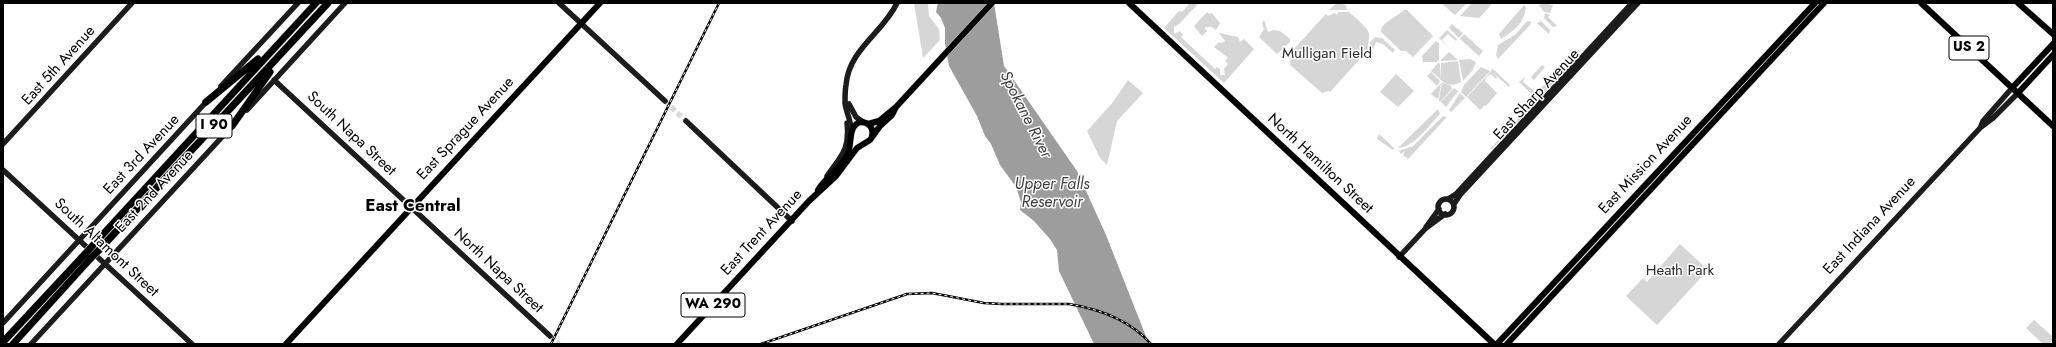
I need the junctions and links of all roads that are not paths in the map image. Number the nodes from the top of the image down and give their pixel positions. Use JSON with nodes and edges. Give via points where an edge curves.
{"nodes":[{"id":1,"x":132,"y":3,"type":"edge"},
{"id":2,"x":298,"y":3,"type":"edge"},
{"id":3,"x":316,"y":3,"type":"edge"},
{"id":4,"x":328,"y":3,"type":"edge"},
{"id":5,"x":345,"y":3,"type":"edge"},
{"id":6,"x":559,"y":3,"type":"edge"},
{"id":7,"x":600,"y":3,"type":"edge"},
{"id":8,"x":897,"y":3,"type":"edge"},
{"id":9,"x":992,"y":3,"type":"edge"},
{"id":10,"x":1129,"y":3,"type":"edge"},
{"id":11,"x":1632,"y":3,"type":"edge"},
{"id":12,"x":1638,"y":3,"type":"edge"},
{"id":13,"x":1814,"y":3,"type":"edge"},
{"id":14,"x":1824,"y":3,"type":"edge"},
{"id":15,"x":1921,"y":3,"type":"edge"},
{"id":16,"x":2018,"y":3,"type":"edge"},
{"id":17,"x":581,"y":23,"type":"junction"},
{"id":18,"x":2053,"y":34,"type":"edge"},
{"id":19,"x":279,"y":42,"type":"junction"},
{"id":20,"x":2053,"y":44,"type":"edge"},
{"id":21,"x":282,"y":52,"type":"junction"},
{"id":22,"x":2053,"y":55,"type":"edge"},
{"id":23,"x":274,"y":80,"type":"junction"},
{"id":24,"x":2012,"y":88,"type":"junction"},
{"id":25,"x":2018,"y":93,"type":"junction"},
{"id":26,"x":846,"y":96,"type":"junction"},
{"id":27,"x":206,"y":102,"type":"junction"},
{"id":28,"x":665,"y":102,"type":"tunnel mouth"},
{"id":29,"x":846,"y":105,"type":"junction"},
{"id":30,"x":896,"y":107,"type":"junction"},
{"id":31,"x":686,"y":121,"type":"tunnel mouth"},
{"id":32,"x":865,"y":123,"type":"junction"},
{"id":33,"x":232,"y":126,"type":"junction"},
{"id":34,"x":2053,"y":126,"type":"edge"},
{"id":35,"x":1981,"y":127,"type":"junction"},
{"id":36,"x":851,"y":132,"type":"junction"},
{"id":37,"x":872,"y":136,"type":"junction"},
{"id":38,"x":3,"y":144,"type":"edge"},
{"id":39,"x":864,"y":144,"type":"junction"},
{"id":40,"x":3,"y":170,"type":"edge"},
{"id":41,"x":822,"y":184,"type":"junction"},
{"id":42,"x":817,"y":192,"type":"junction"},
{"id":43,"x":1448,"y":199,"type":"junction"},
{"id":44,"x":1454,"y":204,"type":"junction"},
{"id":45,"x":412,"y":207,"type":"junction"},
{"id":46,"x":1439,"y":209,"type":"junction"},
{"id":47,"x":1445,"y":214,"type":"junction"},
{"id":48,"x":792,"y":221,"type":"junction"},
{"id":49,"x":1426,"y":228,"type":"junction"},
{"id":50,"x":79,"y":240,"type":"junction"},
{"id":51,"x":1399,"y":257,"type":"junction"},
{"id":52,"x":105,"y":264,"type":"junction"},
{"id":53,"x":1542,"y":297,"type":"junction"},
{"id":54,"x":1528,"y":322,"type":"junction"},
{"id":55,"x":3,"y":323,"type":"edge"},
{"id":56,"x":550,"y":336,"type":"tunnel mouth"},
{"id":57,"x":3,"y":342,"type":"edge"},
{"id":58,"x":13,"y":344,"type":"edge"},
{"id":59,"x":31,"y":344,"type":"edge"},
{"id":60,"x":192,"y":344,"type":"edge"},
{"id":61,"x":286,"y":344,"type":"edge"},
{"id":62,"x":677,"y":344,"type":"edge"},
{"id":63,"x":1494,"y":344,"type":"edge"},
{"id":64,"x":1498,"y":344,"type":"edge"},
{"id":65,"x":1507,"y":344,"type":"edge"},
{"id":66,"x":1779,"y":344,"type":"edge"}],
"edges":[{"from":1,"to":38,"type":"street","name":"East 5th Avenue"},
{"from":2,"to":27,"type":"street","name":"East 3rd Avenue"},
{"from":3,"to":19,"type":"highway","number":"I 90"},
{"from":4,"to":21,"type":"highway","number":"I 90"},
{"from":5,"to":23,"type":"street","name":"East 2nd Avenue"},
{"from":6,"to":17,"type":"street"},
{"from":7,"to":17,"type":"main road","name":"East Sprague Avenue"},
{"from":8,"to":26,"type":"street","via":[[852,63],[847,76]]},
{"from":9,"to":30,"type":"main road","number":"WA 290"},
{"from":10,"to":51,"type":"main road","name":"North Hamilton Street"},
{"from":11,"to":43,"type":"street","name":"East Sharp Avenue","via":[[1456,194]]},
{"from":12,"to":44,"type":"street","name":"East Sharp Avenue","via":[[1462,192]]},
{"from":13,"to":53,"type":"main road","name":"East Mission Avenue"},
{"from":14,"to":54,"type":"main road","name":"East Mission Avenue"},
{"from":15,"to":24,"type":"main road","number":"US 2"},
{"from":16,"to":18,"type":"main road"},
{"from":17,"to":28,"type":"street"},
{"from":17,"to":45,"type":"main road","name":"East Sprague Avenue"},
{"from":19,"to":27,"type":"highway"},
{"from":19,"to":57,"type":"highway","number":"I 90","bridge":true},
{"from":20,"to":24,"type":"main road","name":"East Indiana Avenue"},
{"from":21,"to":33,"type":"highway"},
{"from":21,"to":58,"type":"highway","number":"I 90","bridge":true},
{"from":22,"to":25,"type":"main road","name":"East Indiana Avenue"},
{"from":23,"to":33,"type":"street","name":"East 2nd Avenue"},
{"from":23,"to":45,"type":"street","name":"South Napa Street"},
{"from":24,"to":25,"type":"main road","number":"US 2"},
{"from":24,"to":35,"type":"street","name":"East Indiana Avenue","via":[[1983,121]]},
{"from":25,"to":34,"type":"main road","number":"US 2"},
{"from":25,"to":35,"type":"street","name":"East Indiana Avenue"},
{"from":26,"to":29,"type":"street"},
{"from":26,"to":32,"type":"street","via":[[856,117]]},
{"from":27,"to":50,"type":"street","name":"East 3rd Avenue"},
{"from":29,"to":36,"type":"street"},
{"from":29,"to":41,"type":"street","via":[[846,150]]},
{"from":30,"to":32,"type":"main road","number":"WA 290","via":[[877,123]]},
{"from":30,"to":37,"type":"main road","number":"WA 290","via":[[892,115]]},
{"from":31,"to":48,"type":"street"},
{"from":32,"to":36,"type":"main road","number":"WA 290","via":[[856,124]]},
{"from":32,"to":37,"type":"main road","via":[[872,128]]},
{"from":33,"to":52,"type":"street","name":"East 2nd Avenue"},
{"from":35,"to":66,"type":"street","name":"East Indiana Avenue"},
{"from":36,"to":39,"type":"main road","via":[[856,142]]},
{"from":36,"to":41,"type":"main road","name":"East Trent Avenue","number":"WA 290","via":[[850,148],[846,158]]},
{"from":37,"to":39,"type":"main road","number":"WA 290"},
{"from":39,"to":42,"type":"main road","name":"East Trent Avenue","number":"WA 290","via":[[857,148],[825,187]]},
{"from":40,"to":50,"type":"street","name":"South Altamont Street"},
{"from":41,"to":42,"type":"main road","name":"East Trent Avenue","number":"WA 290"},
{"from":42,"to":48,"type":"main road","name":"East Trent Avenue","number":"WA 290"},
{"from":43,"to":44,"type":"street"},
{"from":43,"to":46,"type":"street","via":[[1441,202]]},
{"from":44,"to":47,"type":"street","via":[[1452,212]]},
{"from":45,"to":56,"type":"street","name":"North Napa Street"},
{"from":45,"to":61,"type":"main road","name":"East Sprague Avenue"},
{"from":46,"to":47,"type":"street"},
{"from":46,"to":49,"type":"street"},
{"from":47,"to":49,"type":"street"},
{"from":48,"to":62,"type":"main road","name":"East Trent Avenue","number":"WA 290"},
{"from":49,"to":51,"type":"street"},
{"from":50,"to":52,"type":"street","name":"South Altamont Street"},
{"from":50,"to":55,"type":"street","name":"East 3rd Avenue"},
{"from":51,"to":63,"type":"main road","name":"North Hamilton Street"},
{"from":52,"to":59,"type":"street","name":"East 2nd Avenue"},
{"from":52,"to":60,"type":"street","name":"South Altamont Street"},
{"from":53,"to":54,"type":"main road","via":[[1541,303]]},
{"from":53,"to":64,"type":"main road","name":"East Mission Avenue"},
{"from":54,"to":65,"type":"main road","name":"East Mission Avenue"}]}
